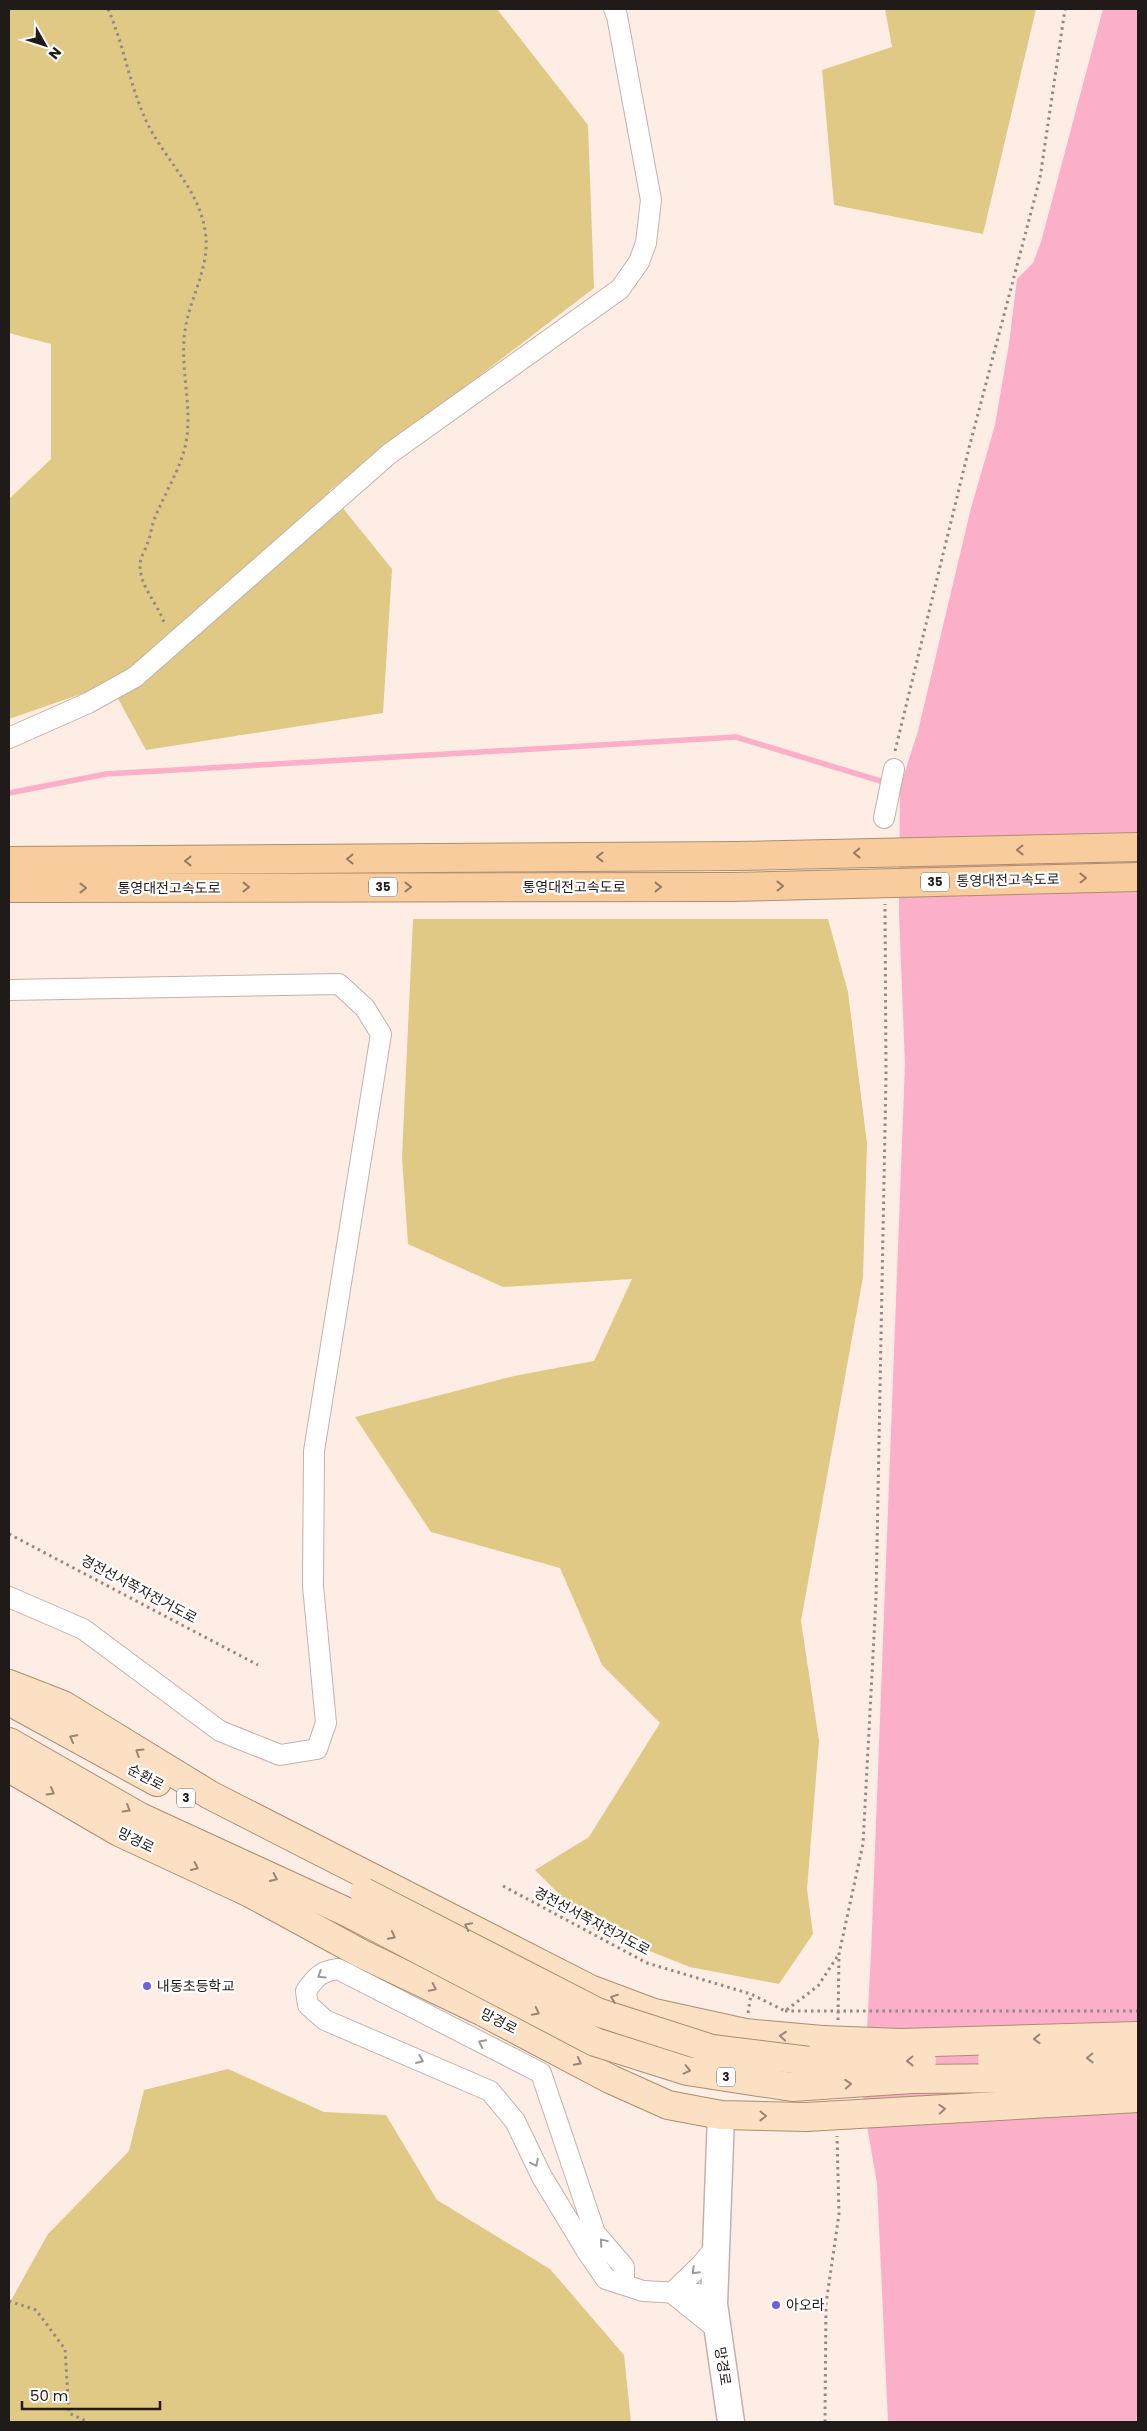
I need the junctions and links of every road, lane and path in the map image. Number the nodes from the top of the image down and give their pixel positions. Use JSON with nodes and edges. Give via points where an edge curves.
{"nodes":[{"id":1,"x":108,"y":9,"type":"edge"},
{"id":2,"x":614,"y":9,"type":"edge"},
{"id":3,"x":1065,"y":9,"type":"edge"},
{"id":4,"x":164,"y":651,"type":"junction"},
{"id":5,"x":9,"y":738,"type":"edge"},
{"id":6,"x":894,"y":769,"type":"joint"},
{"id":7,"x":884,"y":818,"type":"dead end"},
{"id":8,"x":1138,"y":847,"type":"edge"},
{"id":9,"x":9,"y":861,"type":"edge"},
{"id":10,"x":1138,"y":877,"type":"edge"},
{"id":11,"x":28,"y":879,"type":"edge"},
{"id":12,"x":884,"y":897,"type":"dead end"},
{"id":13,"x":9,"y":990,"type":"edge"},
{"id":14,"x":9,"y":1534,"type":"edge"},
{"id":15,"x":9,"y":1598,"type":"edge"},
{"id":16,"x":258,"y":1665,"type":"dead end"},
{"id":17,"x":9,"y":1684,"type":"edge"},
{"id":18,"x":9,"y":1702,"type":"edge"},
{"id":19,"x":9,"y":1742,"type":"edge"},
{"id":20,"x":9,"y":1768,"type":"edge"},
{"id":21,"x":503,"y":1886,"type":"dead end"},
{"id":22,"x":356,"y":1902,"type":"junction"},
{"id":23,"x":839,"y":1954,"type":"junction"},
{"id":24,"x":785,"y":2011,"type":"junction"},
{"id":25,"x":1138,"y":2011,"type":"edge"},
{"id":26,"x":830,"y":2031,"type":"junction"},
{"id":27,"x":745,"y":2032,"type":"junction"},
{"id":28,"x":1138,"y":2036,"type":"edge"},
{"id":29,"x":1138,"y":2057,"type":"edge"},
{"id":30,"x":1138,"y":2077,"type":"edge"},
{"id":31,"x":1138,"y":2098,"type":"edge"},
{"id":32,"x":721,"y":2115,"type":"junction"},
{"id":33,"x":837,"y":2133,"type":"dead end"},
{"id":34,"x":716,"y":2247,"type":"junction"},
{"id":35,"x":624,"y":2284,"type":"junction"},
{"id":36,"x":672,"y":2293,"type":"junction"},
{"id":37,"x":714,"y":2295,"type":"junction"},
{"id":38,"x":9,"y":2301,"type":"edge"},
{"id":39,"x":718,"y":2330,"type":"junction"},
{"id":40,"x":88,"y":2422,"type":"edge"},
{"id":41,"x":731,"y":2422,"type":"edge"},
{"id":42,"x":825,"y":2422,"type":"edge"}],
"edges":[{"from":1,"to":4,"type":"path","via":[[144,117],[195,198],[206,240],[204,264],[188,316],[183,348],[188,409],[186,441],[140,562],[142,581],[161,612],[169,637]]},
{"from":2,"to":4,"type":"street","via":[[651,200],[646,243],[620,289],[389,454]]},
{"from":3,"to":6,"type":"path","via":[[1040,178],[967,458],[895,752]]},
{"from":4,"to":5,"type":"street","via":[[135,677],[88,703]]},
{"from":6,"to":7,"type":"street"},
{"from":8,"to":11,"type":"highway","name":"통영대전고속도로","number":"35","one_way":true,"bridge":true,"via":[[737,856]]},
{"from":9,"to":11,"type":"highway","name":"통영대전고속도로","number":"35"},
{"from":11,"to":10,"type":"highway","name":"통영대전고속도로","number":"35","one_way":true,"bridge":true,"via":[[732,887]]},
{"from":12,"to":23,"type":"path","via":[[886,1076],[876,1598],[863,1844]]},
{"from":13,"to":15,"type":"street","via":[[340,984],[365,1008],[381,1034],[314,1451],[313,1586],[326,1723],[317,1749],[280,1755],[220,1731],[83,1629]]},
{"from":14,"to":16,"type":"path","name":"경전선서쪽자전거도로"},
{"from":27,"to":17,"type":"main road","one_way":true,"via":[[654,2013],[590,1989],[210,1795],[63,1705]]},
{"from":22,"to":18,"type":"main road","name":"순환로","number":"3","one_way":true},
{"from":19,"to":22,"type":"main road","number":"3","one_way":true,"via":[[140,1817]]},
{"from":20,"to":32,"type":"main road","name":"망경로","one_way":true,"via":[[119,1832],[250,1893],[362,1954],[483,2012],[610,2079],[668,2105]]},
{"from":21,"to":24,"type":"path","name":"경전선서쪽자전거도로","via":[[647,1964],[751,1994]]},
{"from":29,"to":22,"type":"main road","number":"3","one_way":true,"bridge":true,"via":[[826,2063],[712,2049],[597,2012]]},
{"from":22,"to":30,"type":"main road","number":"3","one_way":true,"bridge":true,"via":[[595,2042],[687,2071],[792,2087],[912,2079]]},
{"from":23,"to":24,"type":"path","via":[[818,1986]]},
{"from":23,"to":26,"type":"path"},
{"from":24,"to":25,"type":"path","bridge":true},
{"from":26,"to":27,"type":"main road","one_way":true},
{"from":28,"to":26,"type":"main road","one_way":true,"bridge":true,"via":[[901,2043]]},
{"from":27,"to":32,"type":"main road"},
{"from":32,"to":31,"type":"main road","one_way":true,"bridge":true,"via":[[806,2117]]},
{"from":32,"to":34,"type":"street","name":"망경로"},
{"from":33,"to":42,"type":"path","via":[[839,2214],[826,2304]]},
{"from":34,"to":36,"type":"street","one_way":true},
{"from":34,"to":37,"type":"street","name":"망경로"},
{"from":35,"to":35,"type":"street","one_way":true,"via":[[624,2267],[595,2233],[541,2073],[338,1970],[316,1977],[306,1992],[308,2005],[325,2020],[490,2091],[514,2121],[542,2177],[606,2279]]},
{"from":35,"to":36,"type":"street","via":[[643,2291]]},
{"from":36,"to":37,"type":"street"},
{"from":36,"to":39,"type":"street"},
{"from":37,"to":39,"type":"street","name":"망경로"},
{"from":38,"to":40,"type":"path","via":[[36,2310],[65,2349],[69,2413]]},
{"from":39,"to":41,"type":"street","name":"망경로"}]}
